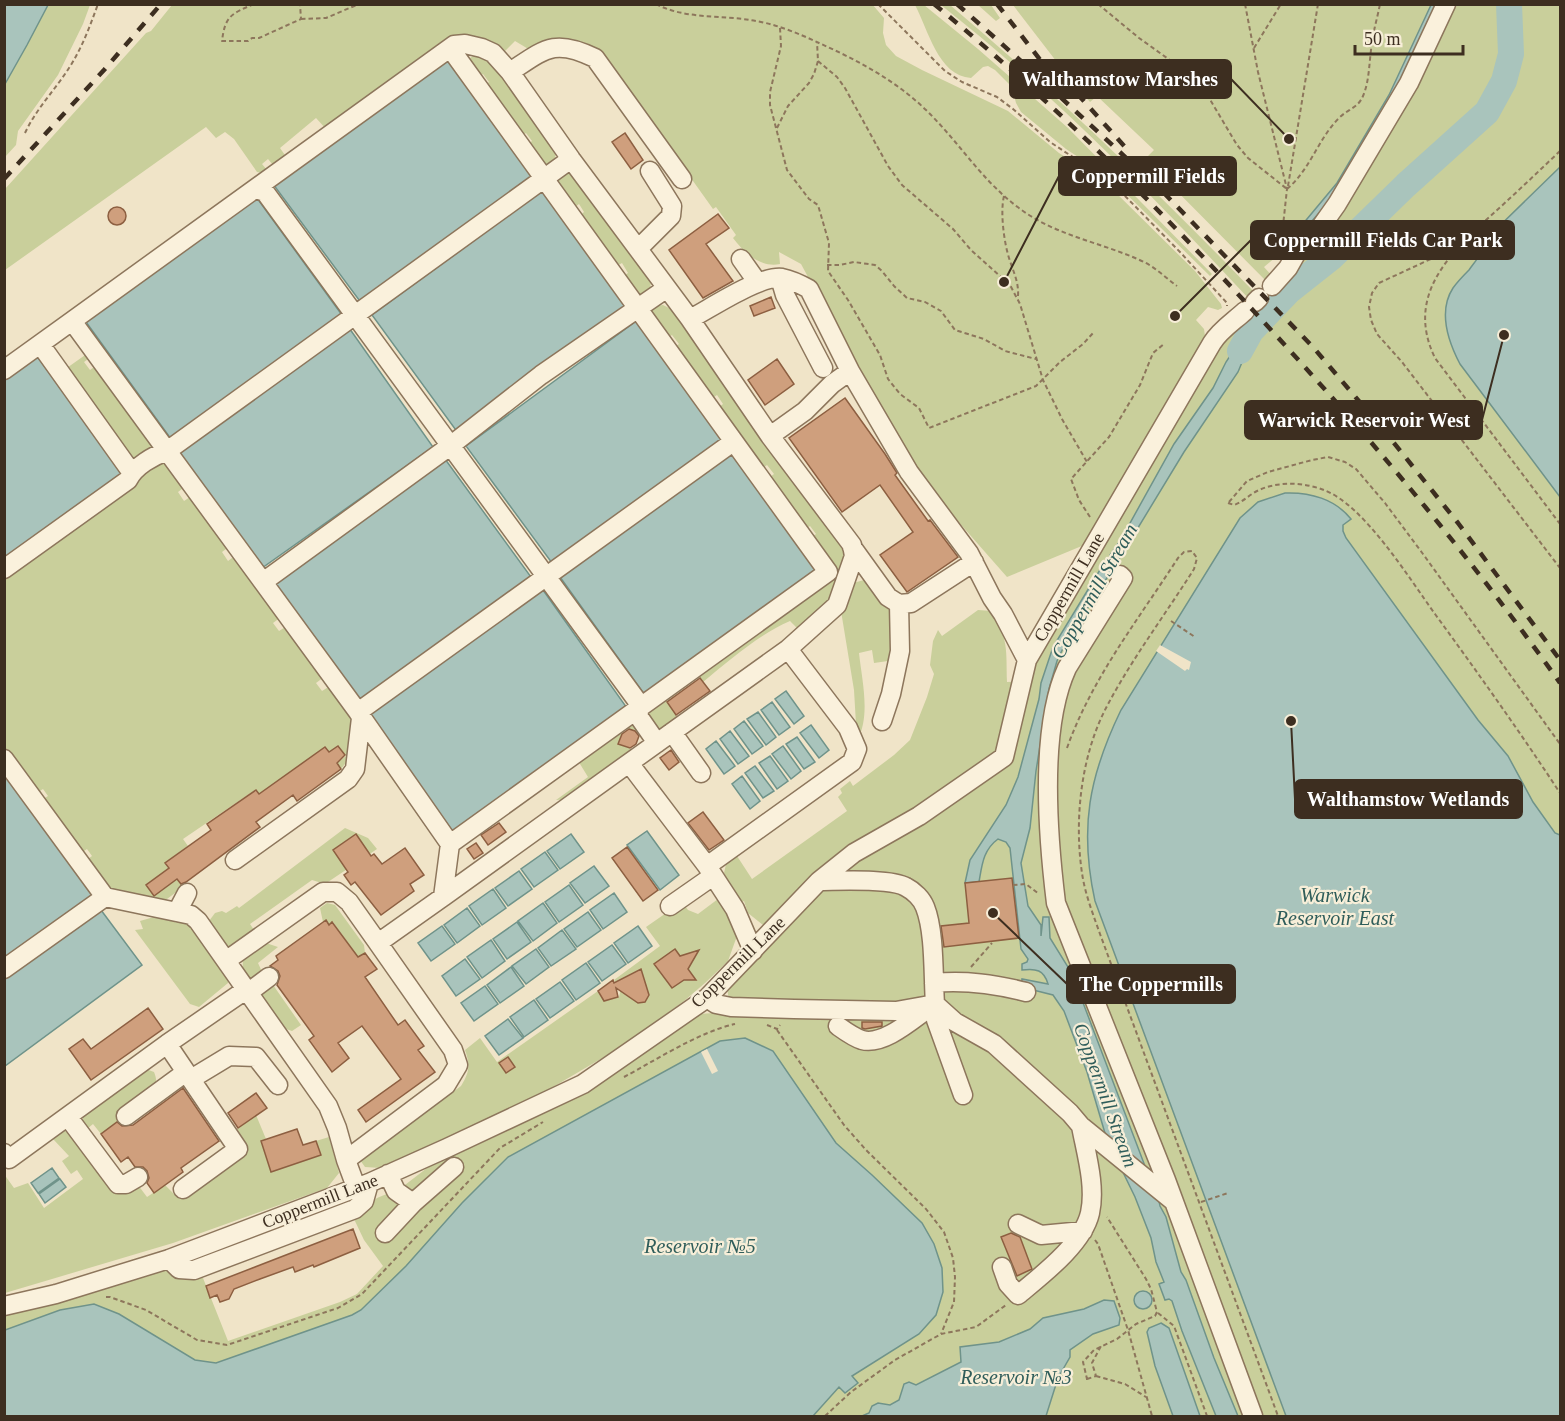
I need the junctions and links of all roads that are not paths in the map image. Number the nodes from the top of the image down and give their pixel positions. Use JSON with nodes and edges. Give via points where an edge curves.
{"nodes":[{"id":1,"x":1446,"y":4,"type":"edge"},
{"id":2,"x":450,"y":48,"type":"junction"},
{"id":3,"x":510,"y":72,"type":"junction"},
{"id":4,"x":572,"y":159,"type":"junction"},
{"id":5,"x":650,"y":171,"type":"dead end"},
{"id":6,"x":682,"y":178,"type":"dead end"},
{"id":7,"x":543,"y":179,"type":"junction"},
{"id":8,"x":256,"y":189,"type":"junction"},
{"id":9,"x":638,"y":249,"type":"junction"},
{"id":10,"x":741,"y":259,"type":"dead end"},
{"id":11,"x":780,"y":278,"type":"junction"},
{"id":12,"x":758,"y":283,"type":"junction"},
{"id":13,"x":668,"y":288,"type":"junction"},
{"id":14,"x":638,"y":309,"type":"junction"},
{"id":15,"x":355,"y":315,"type":"junction"},
{"id":16,"x":690,"y":319,"type":"junction"},
{"id":17,"x":72,"y":321,"type":"junction"},
{"id":18,"x":40,"y":344,"type":"junction"},
{"id":19,"x":824,"y":368,"type":"dead end"},
{"id":20,"x":4,"y":370,"type":"edge"},
{"id":21,"x":850,"y":371,"type":"junction"},
{"id":22,"x":770,"y":436,"type":"junction"},
{"id":23,"x":734,"y":442,"type":"junction"},
{"id":24,"x":450,"y":446,"type":"junction"},
{"id":25,"x":167,"y":451,"type":"junction"},
{"id":26,"x":132,"y":473,"type":"junction"},
{"id":27,"x":852,"y":547,"type":"junction"},
{"id":28,"x":974,"y":562,"type":"junction"},
{"id":29,"x":4,"y":569,"type":"edge"},
{"id":30,"x":1120,"y":575,"type":"dead end"},
{"id":31,"x":546,"y":577,"type":"junction"},
{"id":32,"x":263,"y":582,"type":"junction"},
{"id":33,"x":899,"y":604,"type":"junction"},
{"id":34,"x":788,"y":649,"type":"junction"},
{"id":35,"x":1027,"y":660,"type":"junction"},
{"id":36,"x":639,"y":708,"type":"junction"},
{"id":37,"x":360,"y":715,"type":"junction"},
{"id":38,"x":882,"y":721,"type":"dead end"},
{"id":39,"x":672,"y":732,"type":"junction"},
{"id":40,"x":657,"y":743,"type":"junction"},
{"id":41,"x":628,"y":763,"type":"junction"},
{"id":42,"x":6,"y":765,"type":"edge"},
{"id":43,"x":701,"y":773,"type":"dead end"},
{"id":44,"x":450,"y":844,"type":"junction"},
{"id":45,"x":235,"y":860,"type":"dead end"},
{"id":46,"x":710,"y":871,"type":"junction"},
{"id":47,"x":819,"y":881,"type":"junction"},
{"id":48,"x":187,"y":893,"type":"dead end"},
{"id":49,"x":105,"y":897,"type":"junction"},
{"id":50,"x":442,"y":897,"type":"junction"},
{"id":51,"x":670,"y":906,"type":"dead end"},
{"id":52,"x":177,"y":912,"type":"junction"},
{"id":53,"x":378,"y":944,"type":"junction"},
{"id":54,"x":753,"y":951,"type":"junction"},
{"id":55,"x":227,"y":960,"type":"junction"},
{"id":56,"x":4,"y":969,"type":"edge"},
{"id":57,"x":269,"y":977,"type":"dead end"},
{"id":58,"x":934,"y":983,"type":"junction"},
{"id":59,"x":248,"y":991,"type":"junction"},
{"id":60,"x":1026,"y":992,"type":"dead end"},
{"id":61,"x":706,"y":998,"type":"junction"},
{"id":62,"x":935,"y":1004,"type":"junction"},
{"id":63,"x":838,"y":1026,"type":"dead end"},
{"id":64,"x":167,"y":1044,"type":"junction"},
{"id":65,"x":189,"y":1075,"type":"junction"},
{"id":66,"x":278,"y":1085,"type":"dead end"},
{"id":67,"x":963,"y":1095,"type":"dead end"},
{"id":68,"x":126,"y":1116,"type":"dead end"},
{"id":69,"x":68,"y":1117,"type":"junction"},
{"id":70,"x":1081,"y":1126,"type":"junction"},
{"id":71,"x":6,"y":1160,"type":"edge"},
{"id":72,"x":346,"y":1160,"type":"junction"},
{"id":73,"x":454,"y":1167,"type":"dead end"},
{"id":74,"x":388,"y":1174,"type":"junction"},
{"id":75,"x":138,"y":1177,"type":"dead end"},
{"id":76,"x":362,"y":1185,"type":"junction"},
{"id":77,"x":183,"y":1189,"type":"dead end"},
{"id":78,"x":1168,"y":1196,"type":"junction"},
{"id":79,"x":413,"y":1203,"type":"junction"},
{"id":80,"x":1018,"y":1224,"type":"dead end"},
{"id":81,"x":1083,"y":1231,"type":"junction"},
{"id":82,"x":385,"y":1233,"type":"dead end"},
{"id":83,"x":1002,"y":1267,"type":"dead end"},
{"id":84,"x":4,"y":1306,"type":"edge"},
{"id":85,"x":1253,"y":1416,"type":"edge"}],
"edges":[{"from":1,"to":35,"type":"street","name":"Coppermill Lane","via":[[1409,83],[1331,214],[1288,268],[1232,324],[1221,321]]},
{"from":2,"to":3,"type":"street","via":[[465,44],[493,52]]},
{"from":2,"to":7,"type":"street"},
{"from":2,"to":8,"type":"street"},
{"from":3,"to":4,"type":"street"},
{"from":3,"to":6,"type":"street","via":[[552,47],[576,49],[595,58]]},
{"from":4,"to":7,"type":"street"},
{"from":4,"to":9,"type":"street"},
{"from":5,"to":9,"type":"street","via":[[672,206],[671,216]]},
{"from":7,"to":14,"type":"street"},
{"from":7,"to":15,"type":"street"},
{"from":8,"to":15,"type":"street","via":[[265,192]]},
{"from":8,"to":17,"type":"street"},
{"from":9,"to":13,"type":"street"},
{"from":10,"to":12,"type":"street"},
{"from":11,"to":12,"type":"street"},
{"from":11,"to":19,"type":"street"},
{"from":11,"to":21,"type":"street","via":[[808,289]]},
{"from":12,"to":16,"type":"street"},
{"from":13,"to":14,"type":"street"},
{"from":13,"to":16,"type":"street"},
{"from":14,"to":23,"type":"street"},
{"from":14,"to":24,"type":"street","via":[[541,375]]},
{"from":15,"to":24,"type":"street"},
{"from":15,"to":25,"type":"street"},
{"from":16,"to":22,"type":"street"},
{"from":17,"to":18,"type":"street"},
{"from":17,"to":25,"type":"street"},
{"from":18,"to":20,"type":"street"},
{"from":18,"to":26,"type":"street"},
{"from":21,"to":22,"type":"street"},
{"from":21,"to":28,"type":"street","via":[[909,472]]},
{"from":22,"to":27,"type":"street"},
{"from":23,"to":31,"type":"street"},
{"from":23,"to":36,"type":"street","via":[[828,572]]},
{"from":24,"to":31,"type":"street"},
{"from":24,"to":32,"type":"street"},
{"from":25,"to":26,"type":"street"},
{"from":25,"to":32,"type":"street"},
{"from":26,"to":29,"type":"street","via":[[128,480]]},
{"from":27,"to":33,"type":"street","via":[[888,597]]},
{"from":27,"to":34,"type":"street","via":[[852,567],[837,605]]},
{"from":28,"to":33,"type":"street","via":[[911,603]]},
{"from":28,"to":35,"type":"street"},
{"from":30,"to":78,"type":"street","via":[[1123,578],[1060,682],[1047,787],[1051,864],[1056,903],[1092,988]]},
{"from":31,"to":36,"type":"street"},
{"from":31,"to":37,"type":"street"},
{"from":32,"to":37,"type":"street"},
{"from":33,"to":38,"type":"street","via":[[900,651]]},
{"from":34,"to":39,"type":"street"},
{"from":34,"to":46,"type":"street","via":[[848,728],[857,749],[852,762]]},
{"from":35,"to":47,"type":"street","name":"Coppermill Lane","via":[[1004,757],[919,816],[854,853]]},
{"from":36,"to":40,"type":"street","via":[[639,717]]},
{"from":36,"to":44,"type":"street"},
{"from":37,"to":44,"type":"street"},
{"from":37,"to":45,"type":"street","via":[[355,769],[348,779]]},
{"from":39,"to":40,"type":"street"},
{"from":39,"to":43,"type":"street"},
{"from":40,"to":41,"type":"street"},
{"from":41,"to":46,"type":"street"},
{"from":41,"to":50,"type":"street"},
{"from":42,"to":49,"type":"street"},
{"from":44,"to":50,"type":"street"},
{"from":46,"to":51,"type":"street"},
{"from":46,"to":54,"type":"street","via":[[735,909]]},
{"from":47,"to":54,"type":"street","name":"Coppermill Lane"},
{"from":47,"to":58,"type":"street","via":[[870,881],[905,886],[916,894],[925,906],[930,929]]},
{"from":48,"to":52,"type":"street"},
{"from":49,"to":52,"type":"street"},
{"from":49,"to":56,"type":"street"},
{"from":50,"to":53,"type":"street"},
{"from":52,"to":55,"type":"street","via":[[198,921]]},
{"from":53,"to":55,"type":"street","via":[[349,902],[337,892],[323,892]]},
{"from":53,"to":72,"type":"street","via":[[453,1050],[458,1065],[446,1085]]},
{"from":54,"to":61,"type":"street","name":"Coppermill Lane"},
{"from":55,"to":59,"type":"street"},
{"from":57,"to":59,"type":"street"},
{"from":58,"to":60,"type":"street","via":[[959,980]]},
{"from":58,"to":62,"type":"street"},
{"from":59,"to":64,"type":"street"},
{"from":59,"to":72,"type":"street","via":[[328,1106]]},
{"from":61,"to":62,"type":"street","via":[[731,1007],[794,1009],[896,1011]]},
{"from":61,"to":74,"type":"street","name":"Coppermill Lane","via":[[583,1084]]},
{"from":62,"to":63,"type":"street","via":[[881,1040],[864,1041]]},
{"from":62,"to":67,"type":"street","via":[[936,1020]]},
{"from":62,"to":70,"type":"street","via":[[955,1022],[994,1044]]},
{"from":64,"to":65,"type":"street"},
{"from":64,"to":69,"type":"street"},
{"from":65,"to":66,"type":"street","via":[[229,1056],[256,1058]]},
{"from":65,"to":68,"type":"street"},
{"from":65,"to":77,"type":"street","via":[[238,1149]]},
{"from":69,"to":71,"type":"street"},
{"from":69,"to":75,"type":"street","via":[[118,1184]]},
{"from":70,"to":78,"type":"street"},
{"from":70,"to":81,"type":"street","via":[[1091,1186],[1090,1212]]},
{"from":72,"to":76,"type":"street"},
{"from":73,"to":79,"type":"street"},
{"from":74,"to":76,"type":"street","name":"Coppermill Lane"},
{"from":74,"to":79,"type":"street","via":[[396,1191]]},
{"from":76,"to":84,"type":"street","via":[[364,1201],[355,1209],[194,1270],[179,1269],[169,1259]]},
{"from":78,"to":85,"type":"street"},
{"from":79,"to":82,"type":"street"},
{"from":80,"to":81,"type":"street","via":[[1041,1235]]},
{"from":81,"to":83,"type":"street","via":[[1045,1273],[1018,1295],[1008,1284]]}]}
